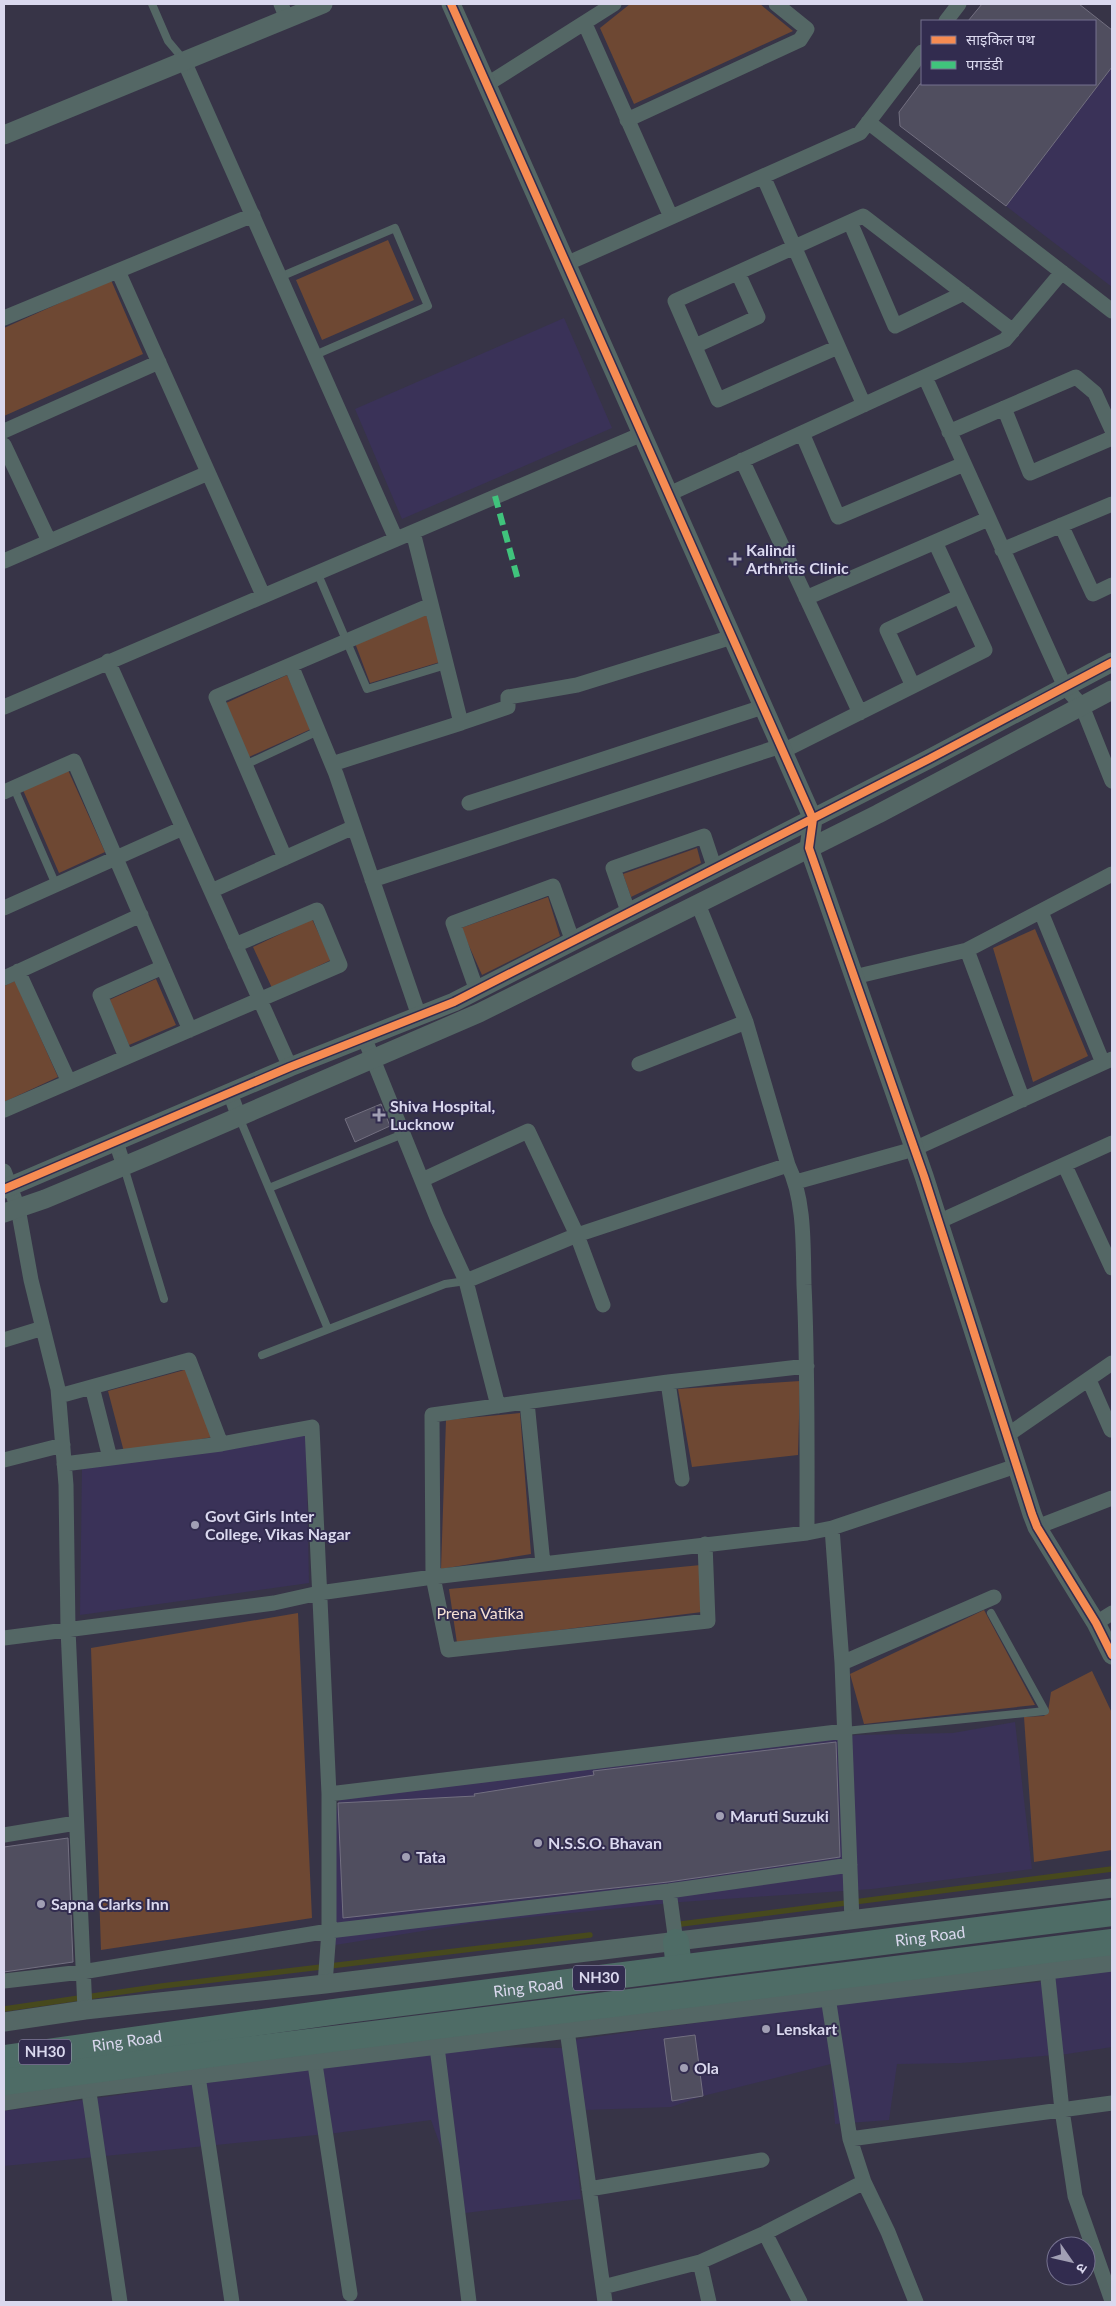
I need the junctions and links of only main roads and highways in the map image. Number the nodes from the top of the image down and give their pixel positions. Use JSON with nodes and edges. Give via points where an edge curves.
{"nodes":[{"id":1,"x":1112,"y":1913,"type":"edge"},
{"id":2,"x":675,"y":1936,"type":"road end"},
{"id":3,"x":1112,"y":1942,"type":"edge"},
{"id":4,"x":679,"y":1968,"type":"junction"},
{"id":5,"x":4,"y":2058,"type":"edge"},
{"id":6,"x":4,"y":2082,"type":"edge"}],
"edges":[{"from":1,"to":4,"type":"highway","name":"Ring Road","number":"NH30"},
{"from":2,"to":4,"type":"highway"},
{"from":3,"to":6,"type":"highway","name":"Ring Road","number":"NH30","via":[[313,2052],[88,2079]]},
{"from":4,"to":5,"type":"highway","name":"Ring Road","number":"NH30","via":[[340,2010]]}]}
